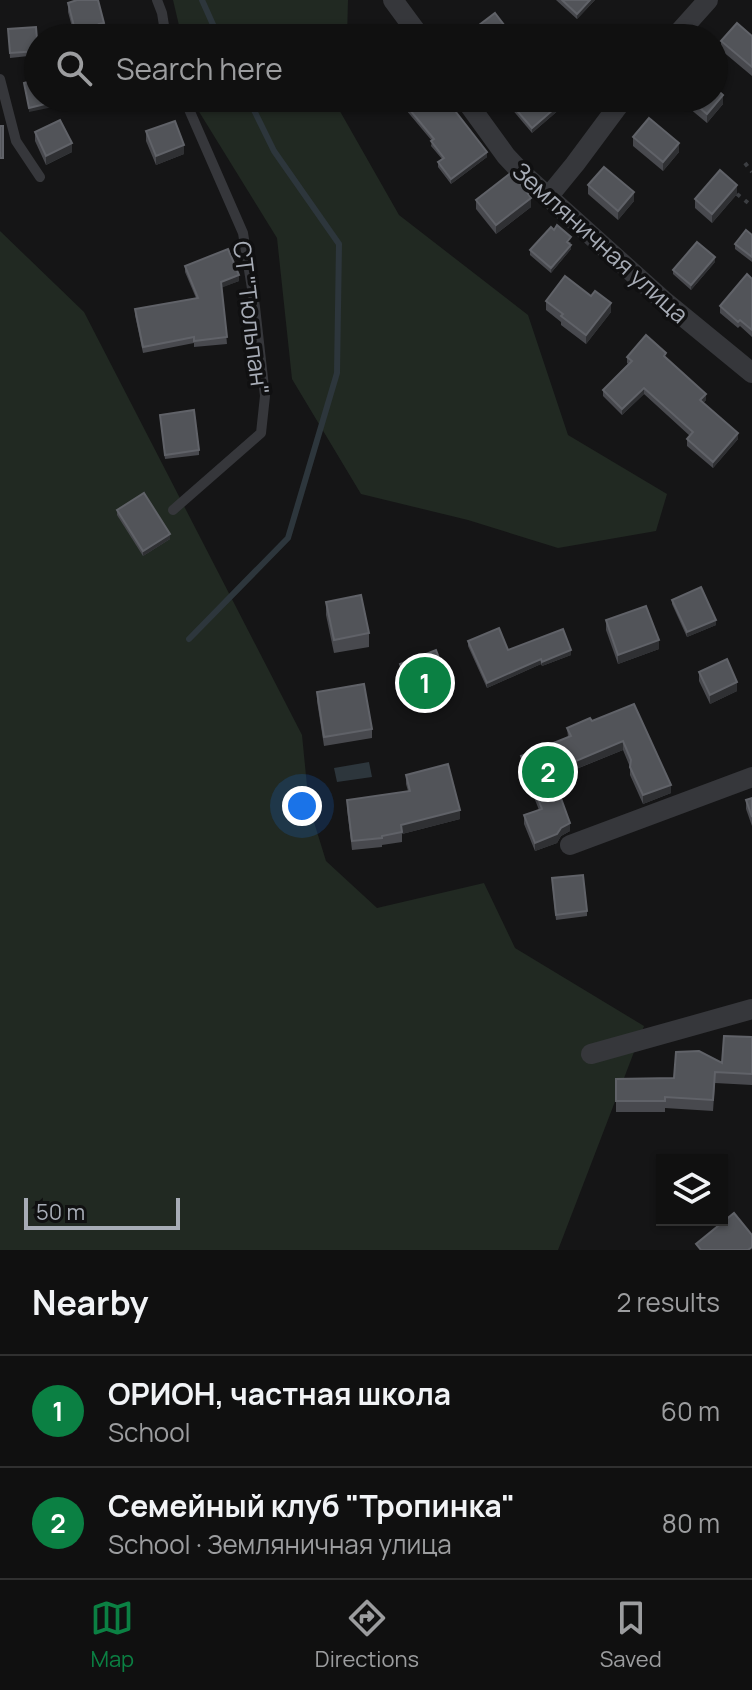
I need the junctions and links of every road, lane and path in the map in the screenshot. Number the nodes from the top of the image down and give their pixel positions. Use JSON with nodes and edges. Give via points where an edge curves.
{"nodes":[{"id":1,"x":157,"y":0,"type":"edge"},
{"id":2,"x":393,"y":0,"type":"edge"},
{"id":3,"x":708,"y":0,"type":"edge"},
{"id":4,"x":164,"y":24,"type":"edge"},
{"id":5,"x":411,"y":24,"type":"edge"},
{"id":6,"x":687,"y":24,"type":"edge"},
{"id":7,"x":0,"y":79,"type":"edge"},
{"id":8,"x":190,"y":112,"type":"edge"},
{"id":9,"x":474,"y":112,"type":"edge"},
{"id":10,"x":614,"y":112,"type":"edge"},
{"id":11,"x":745,"y":163,"type":"dead end"},
{"id":12,"x":752,"y":172,"type":"edge"},
{"id":13,"x":40,"y":177,"type":"dead end"},
{"id":14,"x":737,"y":194,"type":"edge"},
{"id":15,"x":548,"y":197,"type":"junction"},
{"id":16,"x":752,"y":206,"type":"edge"},
{"id":17,"x":752,"y":373,"type":"edge"},
{"id":18,"x":173,"y":510,"type":"dead end"},
{"id":19,"x":752,"y":777,"type":"edge"},
{"id":20,"x":570,"y":845,"type":"dead end"},
{"id":21,"x":752,"y":1009,"type":"edge"},
{"id":22,"x":591,"y":1054,"type":"dead end"}],
"edges":[{"from":1,"to":4,"type":"lane"},
{"from":2,"to":5,"type":"street"},
{"from":3,"to":6,"type":"street"},
{"from":7,"to":13,"type":"lane","via":[[16,141]]},
{"from":8,"to":18,"type":"lane","name":"СТ \"Тюльпан\"","via":[[243,233],[265,396],[261,433]]},
{"from":9,"to":15,"type":"street","name":"Земляничная улица","via":[[506,156]]},
{"from":10,"to":15,"type":"street"},
{"from":11,"to":12,"type":"path"},
{"from":14,"to":16,"type":"path"},
{"from":15,"to":17,"type":"street","name":"Земляничная улица"},
{"from":19,"to":20,"type":"street"},
{"from":21,"to":22,"type":"street"}]}
